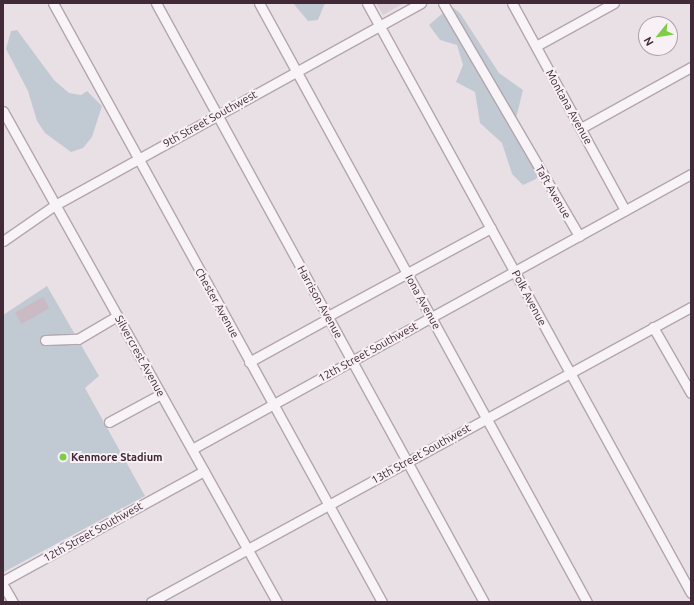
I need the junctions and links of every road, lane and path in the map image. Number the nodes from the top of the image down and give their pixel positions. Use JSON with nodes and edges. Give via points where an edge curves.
{"nodes":[{"id":1,"x":53,"y":3,"type":"edge"},
{"id":2,"x":156,"y":3,"type":"edge"},
{"id":3,"x":259,"y":3,"type":"edge"},
{"id":4,"x":368,"y":3,"type":"edge"},
{"id":5,"x":420,"y":3,"type":"edge"},
{"id":6,"x":443,"y":3,"type":"edge"},
{"id":7,"x":512,"y":3,"type":"edge"},
{"id":8,"x":614,"y":3,"type":"edge"},
{"id":9,"x":380,"y":25,"type":"junction"},
{"id":10,"x":536,"y":46,"type":"junction"},
{"id":11,"x":691,"y":67,"type":"edge"},
{"id":12,"x":296,"y":71,"type":"junction"},
{"id":13,"x":3,"y":111,"type":"edge"},
{"id":14,"x":217,"y":115,"type":"junction"},
{"id":15,"x":581,"y":128,"type":"junction"},
{"id":16,"x":139,"y":159,"type":"junction"},
{"id":17,"x":691,"y":174,"type":"edge"},
{"id":18,"x":55,"y":205,"type":"junction"},
{"id":19,"x":625,"y":210,"type":"junction"},
{"id":20,"x":491,"y":228,"type":"junction"},
{"id":21,"x":579,"y":236,"type":"junction"},
{"id":22,"x":3,"y":241,"type":"edge"},
{"id":23,"x":515,"y":272,"type":"junction"},
{"id":24,"x":408,"y":275,"type":"junction"},
{"id":25,"x":691,"y":307,"type":"edge"},
{"id":26,"x":117,"y":316,"type":"junction"},
{"id":27,"x":328,"y":317,"type":"junction"},
{"id":28,"x":432,"y":317,"type":"junction"},
{"id":29,"x":653,"y":327,"type":"junction"},
{"id":30,"x":45,"y":340,"type":"dead end"},
{"id":31,"x":352,"y":361,"type":"junction"},
{"id":32,"x":249,"y":362,"type":"junction"},
{"id":33,"x":570,"y":372,"type":"junction"},
{"id":34,"x":691,"y":393,"type":"edge"},
{"id":35,"x":161,"y":394,"type":"junction"},
{"id":36,"x":273,"y":404,"type":"junction"},
{"id":37,"x":487,"y":418,"type":"junction"},
{"id":38,"x":109,"y":422,"type":"dead end"},
{"id":39,"x":192,"y":449,"type":"junction"},
{"id":40,"x":407,"y":461,"type":"junction"},
{"id":41,"x":204,"y":471,"type":"junction"},
{"id":42,"x":328,"y":504,"type":"junction"},
{"id":43,"x":248,"y":549,"type":"junction"},
{"id":44,"x":3,"y":581,"type":"edge"},
{"id":45,"x":3,"y":585,"type":"edge"},
{"id":46,"x":691,"y":593,"type":"edge"},
{"id":47,"x":13,"y":602,"type":"edge"},
{"id":48,"x":151,"y":602,"type":"edge"},
{"id":49,"x":277,"y":602,"type":"edge"},
{"id":50,"x":382,"y":602,"type":"edge"},
{"id":51,"x":484,"y":602,"type":"edge"},
{"id":52,"x":587,"y":602,"type":"edge"}],
"edges":[{"from":1,"to":16,"type":"street","name":"Chester Avenue"},
{"from":2,"to":14,"type":"street","name":"Harrison Avenue"},
{"from":3,"to":12,"type":"street","name":"Iona Avenue"},
{"from":4,"to":9,"type":"street","name":"Polk Avenue"},
{"from":5,"to":9,"type":"street","name":"9th Street Southwest"},
{"from":6,"to":21,"type":"street","name":"Taft Avenue"},
{"from":7,"to":10,"type":"street","name":"Montana Avenue"},
{"from":8,"to":10,"type":"street"},
{"from":9,"to":12,"type":"street","name":"9th Street Southwest"},
{"from":9,"to":20,"type":"street","name":"Polk Avenue"},
{"from":10,"to":15,"type":"street","name":"Montana Avenue"},
{"from":11,"to":15,"type":"street"},
{"from":12,"to":14,"type":"street","name":"9th Street Southwest"},
{"from":12,"to":24,"type":"street","name":"Iona Avenue"},
{"from":13,"to":18,"type":"street","name":"Silvercrest Avenue"},
{"from":14,"to":16,"type":"street","name":"9th Street Southwest"},
{"from":14,"to":27,"type":"street","name":"Harrison Avenue"},
{"from":15,"to":19,"type":"street","name":"Montana Avenue"},
{"from":16,"to":18,"type":"street","name":"9th Street Southwest"},
{"from":16,"to":32,"type":"street","name":"Chester Avenue"},
{"from":17,"to":19,"type":"street","name":"12th Street Southwest"},
{"from":18,"to":22,"type":"street","name":"9th Street Southwest"},
{"from":18,"to":26,"type":"street","name":"Silvercrest Avenue"},
{"from":19,"to":21,"type":"street","name":"12th Street Southwest"},
{"from":20,"to":23,"type":"street","name":"Polk Avenue"},
{"from":20,"to":24,"type":"street"},
{"from":21,"to":23,"type":"street","name":"12th Street Southwest"},
{"from":23,"to":28,"type":"street","name":"12th Street Southwest"},
{"from":23,"to":33,"type":"street","name":"Polk Avenue"},
{"from":24,"to":27,"type":"street"},
{"from":24,"to":28,"type":"street","name":"Iona Avenue"},
{"from":25,"to":29,"type":"street","name":"13th Street Southwest"},
{"from":26,"to":30,"type":"street","via":[[79,338]]},
{"from":26,"to":35,"type":"street","name":"Silvercrest Avenue"},
{"from":27,"to":31,"type":"street","name":"Harrison Avenue"},
{"from":27,"to":32,"type":"street"},
{"from":28,"to":31,"type":"street","name":"12th Street Southwest"},
{"from":28,"to":37,"type":"street","name":"Iona Avenue"},
{"from":29,"to":33,"type":"street","name":"13th Street Southwest"},
{"from":29,"to":34,"type":"street"},
{"from":31,"to":36,"type":"street","name":"12th Street Southwest"},
{"from":31,"to":40,"type":"street","name":"Harrison Avenue"},
{"from":32,"to":36,"type":"street","name":"Chester Avenue"},
{"from":33,"to":37,"type":"street","name":"13th Street Southwest"},
{"from":33,"to":46,"type":"street","name":"Polk Avenue"},
{"from":35,"to":38,"type":"street"},
{"from":35,"to":39,"type":"street","name":"Silvercrest Avenue"},
{"from":36,"to":39,"type":"street","name":"12th Street Southwest"},
{"from":36,"to":42,"type":"street","name":"Chester Avenue"},
{"from":37,"to":40,"type":"street","name":"13th Street Southwest"},
{"from":37,"to":52,"type":"street","name":"Iona Avenue"},
{"from":39,"to":41,"type":"street","name":"Silvercrest Avenue"},
{"from":40,"to":42,"type":"street","name":"13th Street Southwest"},
{"from":40,"to":51,"type":"street","name":"Harrison Avenue"},
{"from":41,"to":43,"type":"street","name":"Silvercrest Avenue"},
{"from":41,"to":44,"type":"street","name":"12th Street Southwest"},
{"from":42,"to":43,"type":"street","name":"13th Street Southwest"},
{"from":42,"to":50,"type":"street","name":"Chester Avenue"},
{"from":43,"to":48,"type":"street","name":"13th Street Southwest"},
{"from":43,"to":49,"type":"street","name":"Silvercrest Avenue"},
{"from":45,"to":47,"type":"street"}]}
